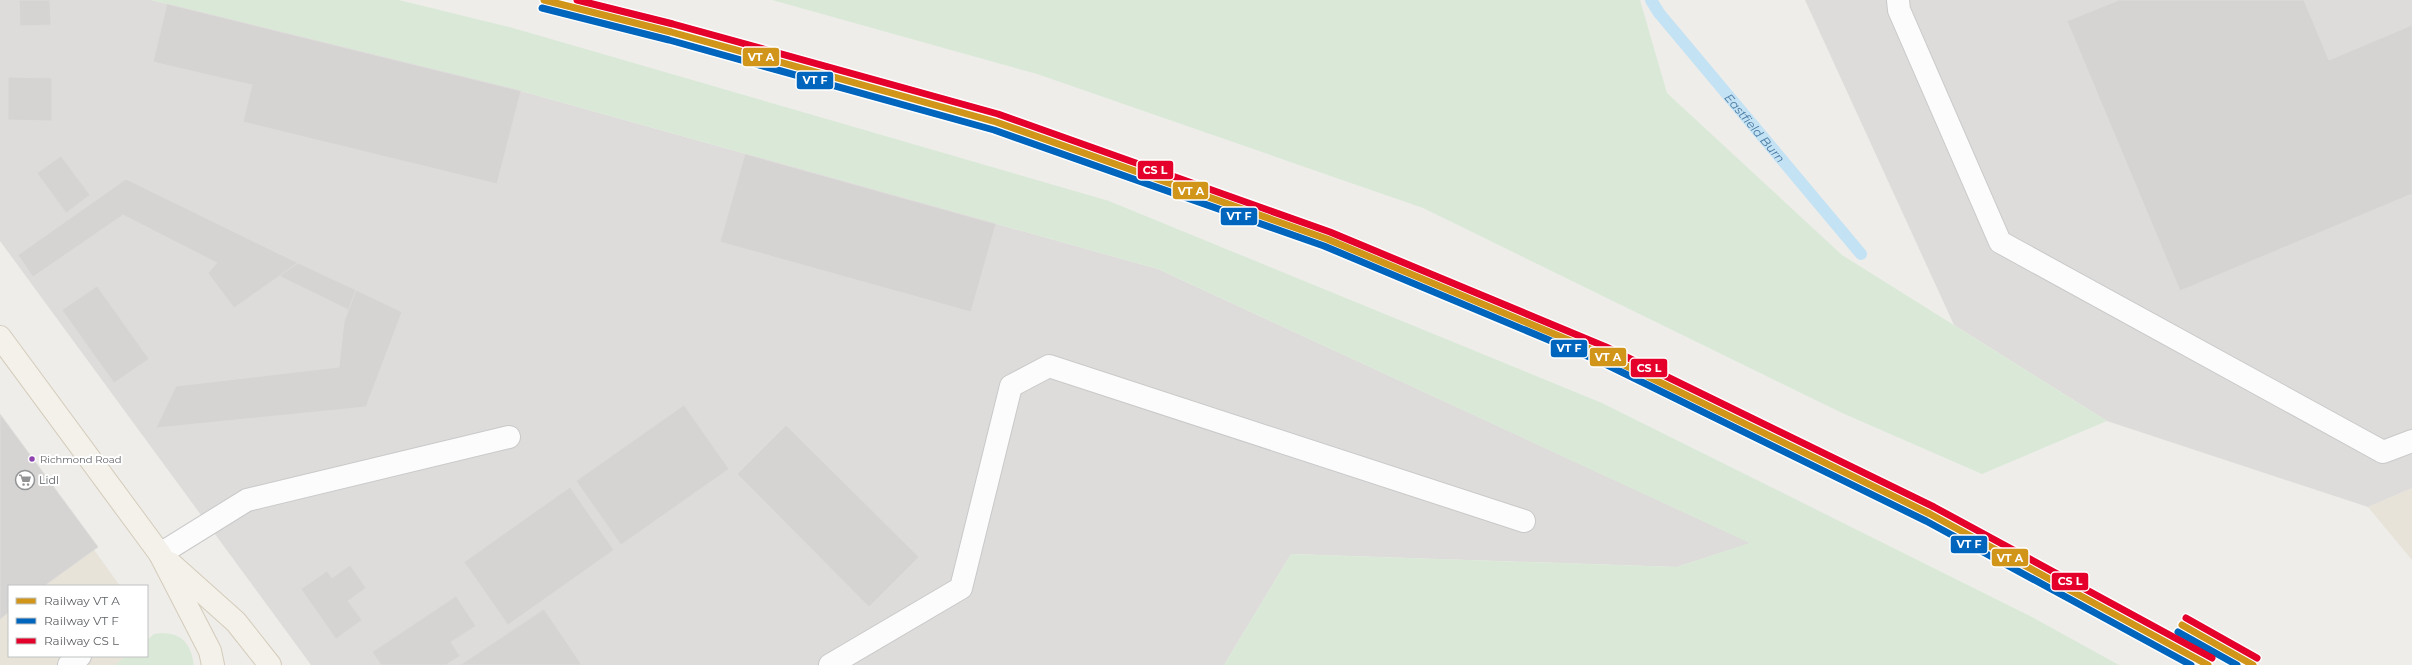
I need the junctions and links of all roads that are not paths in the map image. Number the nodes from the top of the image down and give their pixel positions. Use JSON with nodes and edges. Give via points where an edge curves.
{"nodes":[{"id":1,"x":1898,"y":0,"type":"edge"},
{"id":2,"x":0,"y":337,"type":"edge"},
{"id":3,"x":509,"y":437,"type":"dead end"},
{"id":4,"x":2412,"y":441,"type":"edge"},
{"id":5,"x":1524,"y":521,"type":"dead end"},
{"id":6,"x":160,"y":554,"type":"junction"},
{"id":7,"x":79,"y":657,"type":"edge"},
{"id":8,"x":69,"y":665,"type":"edge"},
{"id":9,"x":213,"y":665,"type":"edge"},
{"id":10,"x":270,"y":665,"type":"edge"},
{"id":11,"x":830,"y":665,"type":"edge"}],
"edges":[{"from":1,"to":4,"type":"lane","via":[[1899,10],[2000,242],[2383,452]]},
{"from":2,"to":6,"type":"main road"},
{"from":3,"to":6,"type":"lane","via":[[247,500]]},
{"from":5,"to":11,"type":"lane","via":[[1049,366],[1011,386],[961,588]]},
{"from":6,"to":9,"type":"main road","via":[[210,651]]},
{"from":6,"to":10,"type":"main road","via":[[236,622]]},
{"from":7,"to":8,"type":"lane"}]}
